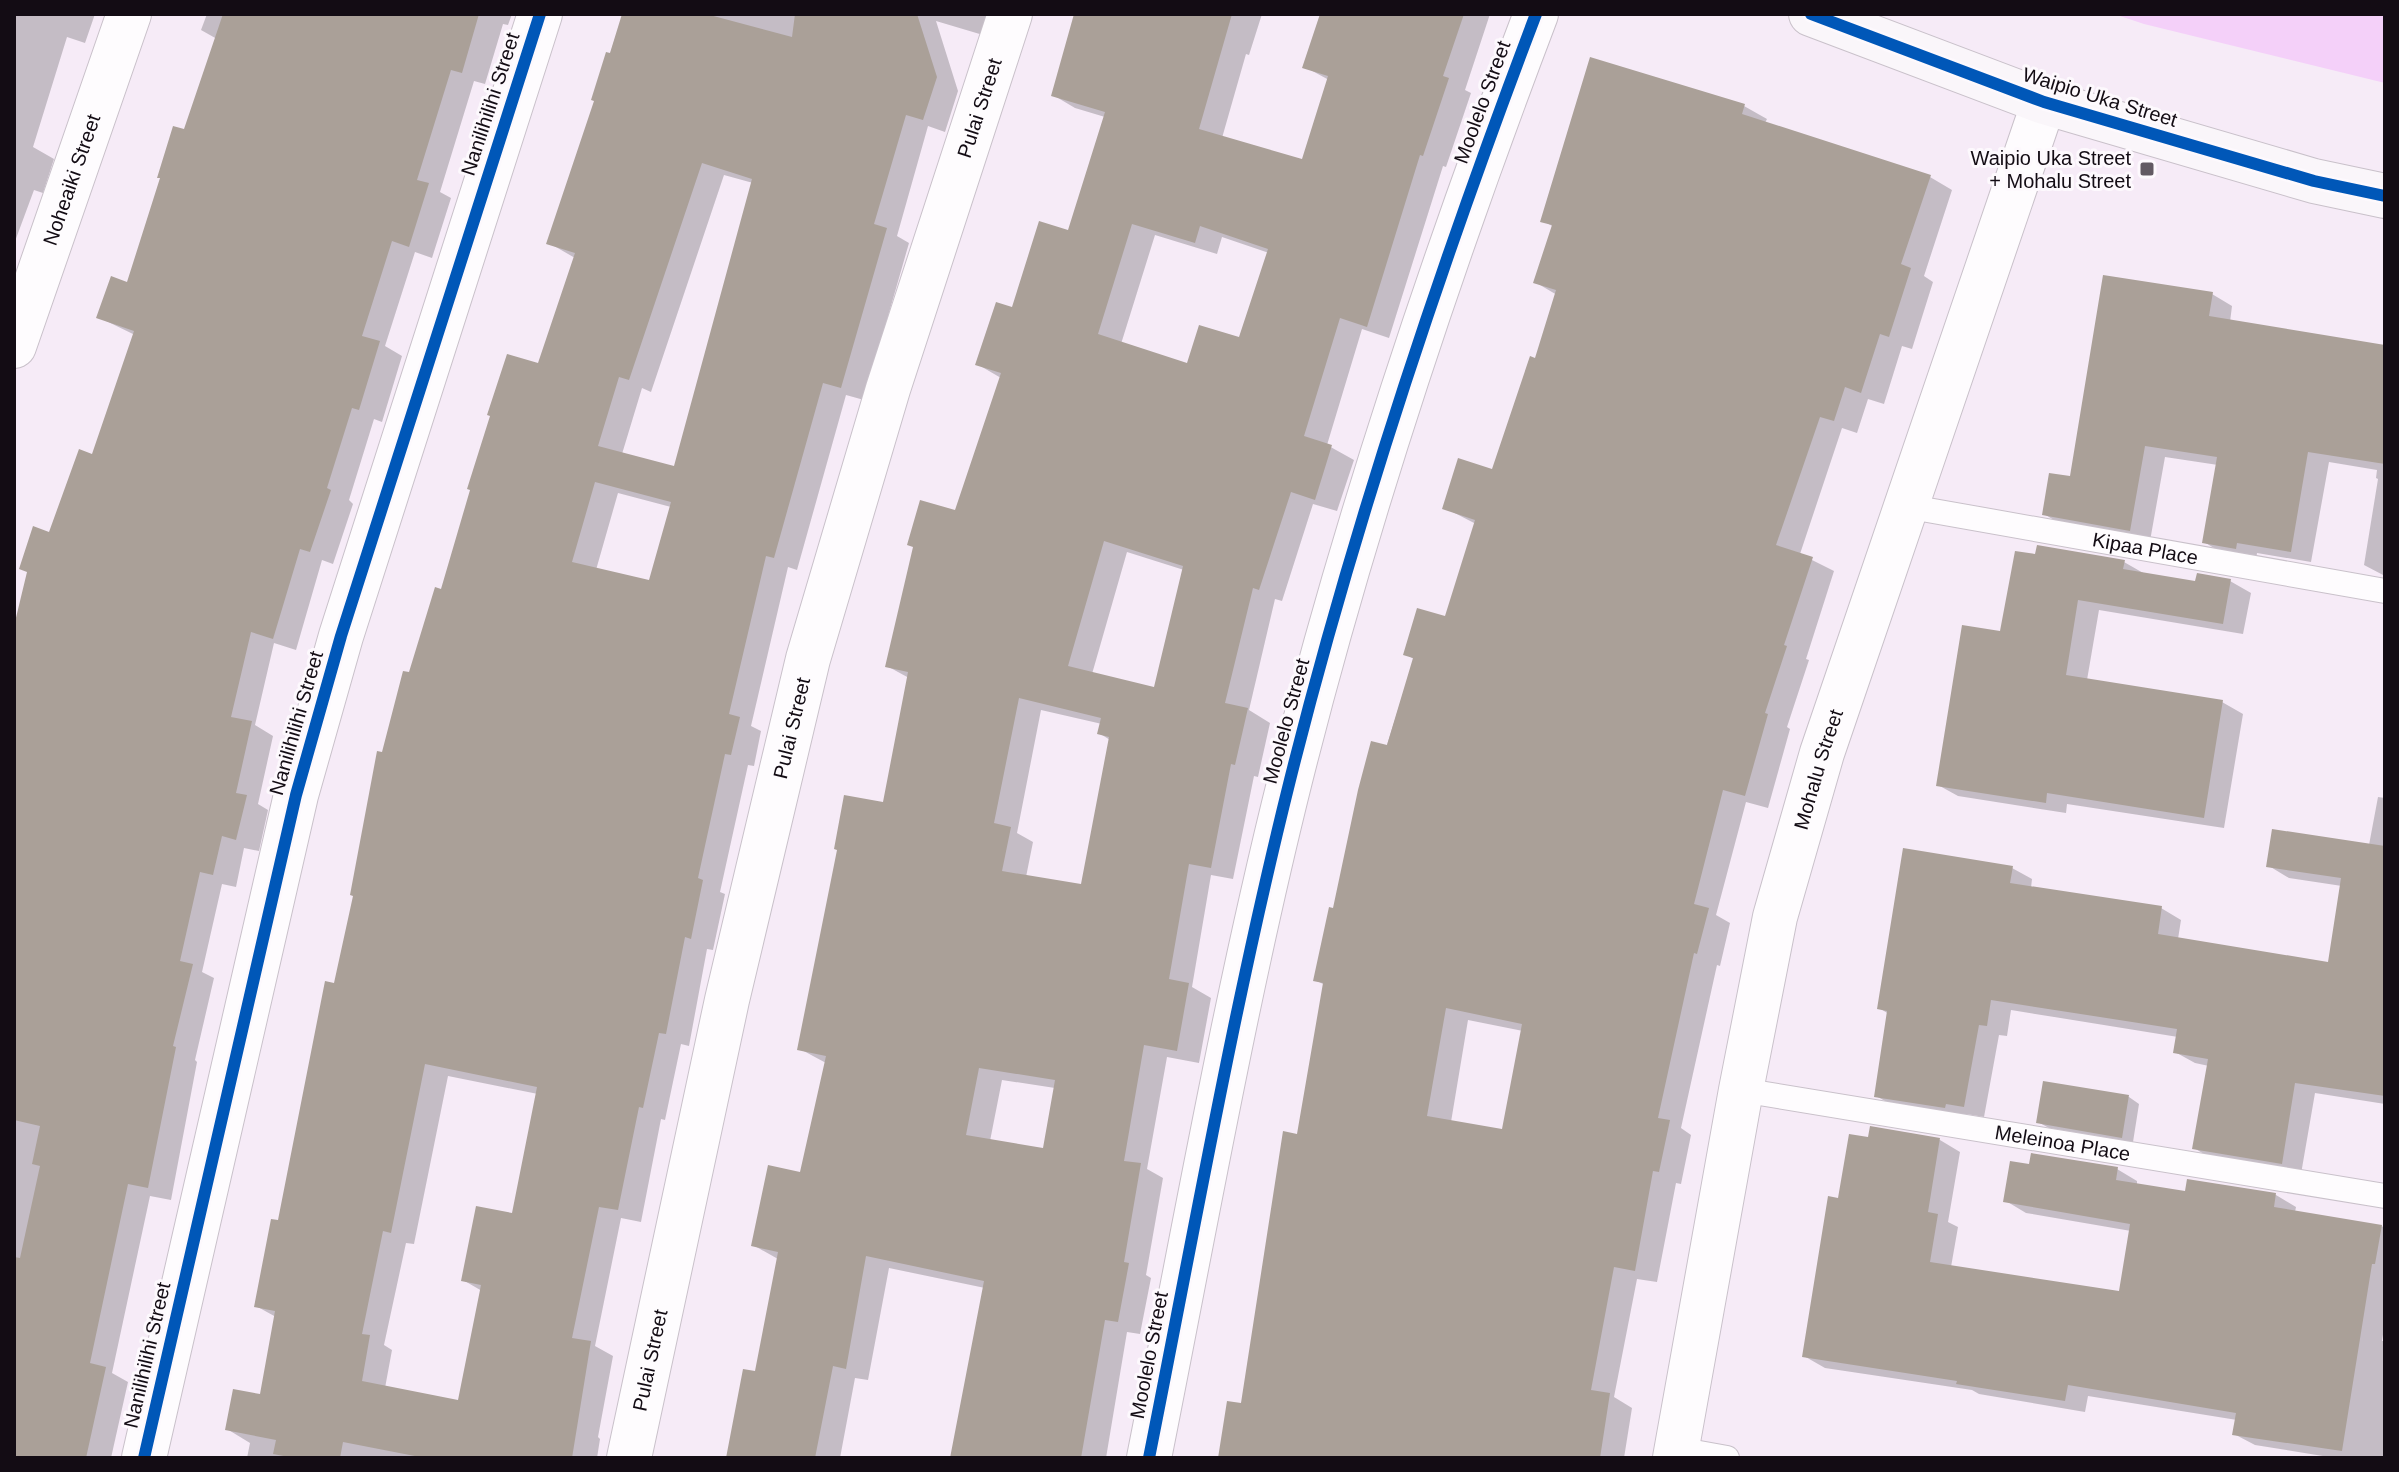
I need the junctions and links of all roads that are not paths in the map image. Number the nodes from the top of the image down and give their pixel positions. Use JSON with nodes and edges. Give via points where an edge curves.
{"nodes":[{"id":1,"x":129,"y":14,"type":"edge"},
{"id":2,"x":540,"y":14,"type":"edge"},
{"id":3,"x":1010,"y":14,"type":"edge"},
{"id":4,"x":1536,"y":14,"type":"edge"},
{"id":5,"x":1811,"y":14,"type":"edge"},
{"id":6,"x":2044,"y":102,"type":"junction"},
{"id":7,"x":2385,"y":196,"type":"edge"},
{"id":8,"x":14,"y":346,"type":"edge"},
{"id":9,"x":1905,"y":506,"type":"junction"},
{"id":10,"x":2385,"y":591,"type":"edge"},
{"id":11,"x":1741,"y":1090,"type":"junction"},
{"id":12,"x":2385,"y":1196,"type":"edge"},
{"id":13,"x":1676,"y":1454,"type":"edge"},
{"id":14,"x":144,"y":1458,"type":"edge"},
{"id":15,"x":629,"y":1458,"type":"edge"},
{"id":16,"x":1149,"y":1458,"type":"edge"},
{"id":17,"x":1727,"y":1458,"type":"edge"}],
"edges":[{"from":1,"to":8,"type":"street","name":"Noheaiki Street"},
{"from":2,"to":14,"type":"street","name":"Nanilihilihi Street","via":[[341,636],[296,795]]},
{"from":3,"to":15,"type":"street","name":"Pulai Street","via":[[888,389],[808,659],[727,1000]]},
{"from":4,"to":16,"type":"street","name":"Moolelo Street","via":[[1401,395],[1290,779]]},
{"from":5,"to":6,"type":"street","name":"Waipio Uka Street"},
{"from":6,"to":7,"type":"street","name":"Waipio Uka Street","via":[[2314,181]]},
{"from":6,"to":9,"type":"street","name":"Mohalu Street"},
{"from":9,"to":10,"type":"lane","name":"Kipaa Place"},
{"from":9,"to":11,"type":"street","name":"Mohalu Street","via":[[1817,767],[1775,917]]},
{"from":11,"to":12,"type":"lane","name":"Meleinoa Place"},
{"from":11,"to":13,"type":"street","name":"Mohalu Street"},
{"from":13,"to":17,"type":"lane"}]}
